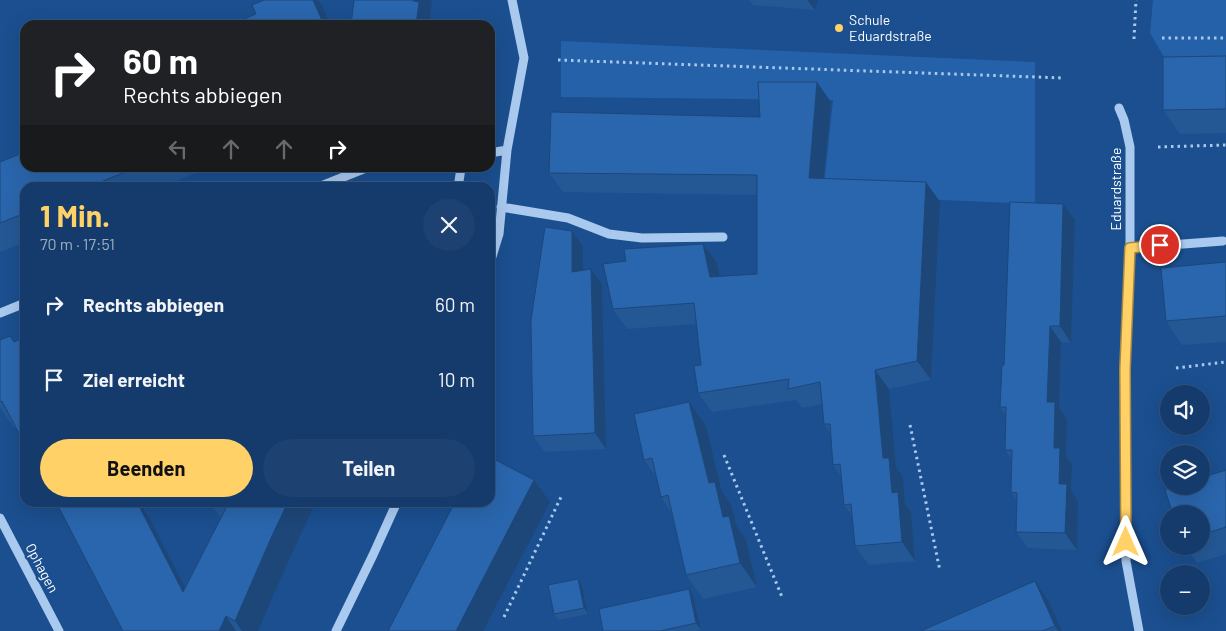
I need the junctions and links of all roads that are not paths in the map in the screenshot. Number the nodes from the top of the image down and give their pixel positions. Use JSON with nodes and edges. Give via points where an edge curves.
{"nodes":[{"id":1,"x":512,"y":0,"type":"edge"},
{"id":2,"x":1119,"y":108,"type":"dead end"},
{"id":3,"x":507,"y":150,"type":"junction"},
{"id":4,"x":495,"y":152,"type":"edge"},
{"id":5,"x":356,"y":172,"type":"edge"},
{"id":6,"x":331,"y":182,"type":"edge"},
{"id":7,"x":501,"y":206,"type":"junction"},
{"id":8,"x":723,"y":237,"type":"dead end"},
{"id":9,"x":1224,"y":241,"type":"dead end"},
{"id":10,"x":495,"y":247,"type":"edge"},
{"id":11,"x":1130,"y":248,"type":"junction"},
{"id":12,"x":20,"y":305,"type":"edge"},
{"id":13,"x":0,"y":313,"type":"edge"},
{"id":14,"x":395,"y":507,"type":"edge"},
{"id":15,"x":0,"y":518,"type":"edge"},
{"id":16,"x":59,"y":631,"type":"edge"},
{"id":17,"x":336,"y":631,"type":"edge"},
{"id":18,"x":1139,"y":631,"type":"edge"}],
"edges":[{"from":1,"to":3,"type":"street","via":[[524,58]]},
{"from":2,"to":11,"type":"street","name":"Eduardstraße","via":[[1130,147]]},
{"from":3,"to":4,"type":"street"},
{"from":3,"to":7,"type":"street"},
{"from":5,"to":6,"type":"street"},
{"from":7,"to":8,"type":"street","via":[[568,218],[609,234],[642,238]]},
{"from":7,"to":10,"type":"street"},
{"from":9,"to":11,"type":"street"},
{"from":11,"to":18,"type":"street","name":"Eduardstraße","via":[[1125,369],[1126,561]]},
{"from":12,"to":13,"type":"street"},
{"from":14,"to":17,"type":"street"},
{"from":15,"to":16,"type":"street","name":"Ophagen"}]}
